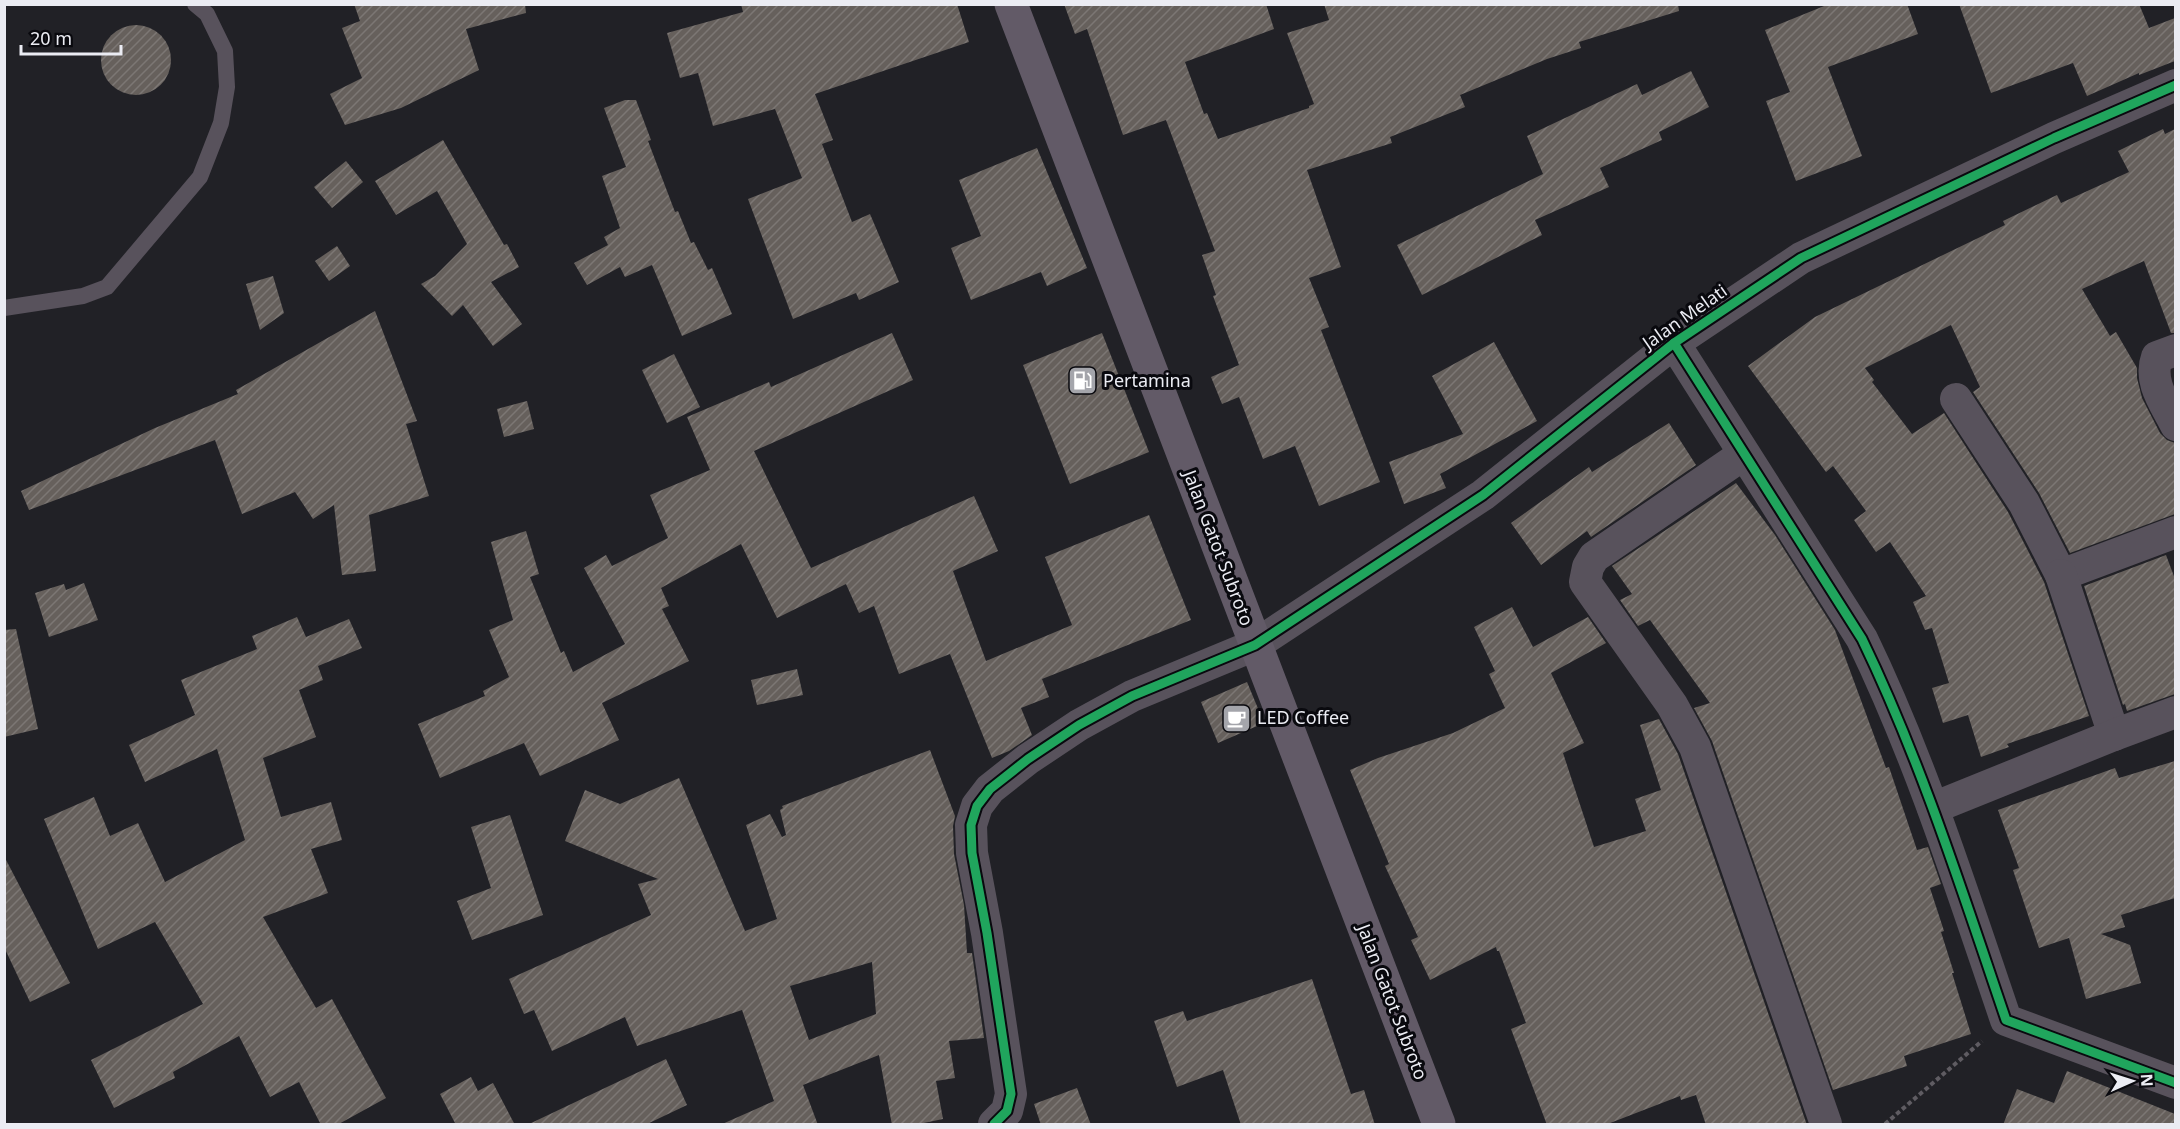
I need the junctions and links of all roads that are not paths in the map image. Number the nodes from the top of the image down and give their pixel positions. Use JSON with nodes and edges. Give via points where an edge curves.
{"nodes":[{"id":1,"x":195,"y":4,"type":"edge"},
{"id":2,"x":1011,"y":4,"type":"edge"},
{"id":3,"x":2175,"y":85,"type":"edge"},
{"id":4,"x":4,"y":308,"type":"edge"},
{"id":5,"x":1674,"y":343,"type":"junction"},
{"id":6,"x":2175,"y":350,"type":"edge"},
{"id":7,"x":1956,"y":399,"type":"dead end"},
{"id":8,"x":2175,"y":425,"type":"edge"},
{"id":9,"x":1744,"y":454,"type":"junction"},
{"id":10,"x":2175,"y":532,"type":"edge"},
{"id":11,"x":2061,"y":575,"type":"junction"},
{"id":12,"x":1255,"y":645,"type":"junction"},
{"id":13,"x":2175,"y":712,"type":"edge"},
{"id":14,"x":2114,"y":735,"type":"junction"},
{"id":15,"x":1933,"y":808,"type":"junction"},
{"id":16,"x":2175,"y":1083,"type":"edge"},
{"id":17,"x":994,"y":1125,"type":"edge"},
{"id":18,"x":1439,"y":1125,"type":"edge"},
{"id":19,"x":1826,"y":1125,"type":"edge"}],
"edges":[{"from":1,"to":4,"type":"lane","via":[[207,14],[225,51],[227,87],[221,123],[200,177],[107,287],[83,296]]},
{"from":2,"to":12,"type":"highway","name":"Jalan Gatot Subroto"},
{"from":3,"to":5,"type":"street","name":"Jalan Melati","via":[[1801,258]]},
{"from":5,"to":9,"type":"street"},
{"from":5,"to":12,"type":"street","name":"Jalan Melati","via":[[1483,495]]},
{"from":6,"to":8,"type":"street","via":[[2157,357],[2152,369]]},
{"from":7,"to":11,"type":"street","via":[[2024,503]]},
{"from":9,"to":15,"type":"street","via":[[1862,639]]},
{"from":9,"to":19,"type":"street","via":[[1594,557],[1585,582],[1672,705],[1695,747]]},
{"from":10,"to":11,"type":"street"},
{"from":11,"to":14,"type":"street"},
{"from":12,"to":17,"type":"street","name":"Jalan Melati","via":[[1132,696],[1079,725],[990,789],[977,806],[971,825],[972,853],[1011,1094],[1007,1111]]},
{"from":12,"to":18,"type":"highway","name":"Jalan Gatot Subroto"},
{"from":13,"to":14,"type":"street"},
{"from":14,"to":15,"type":"street"},
{"from":15,"to":16,"type":"street","via":[[2006,1020]]}]}
